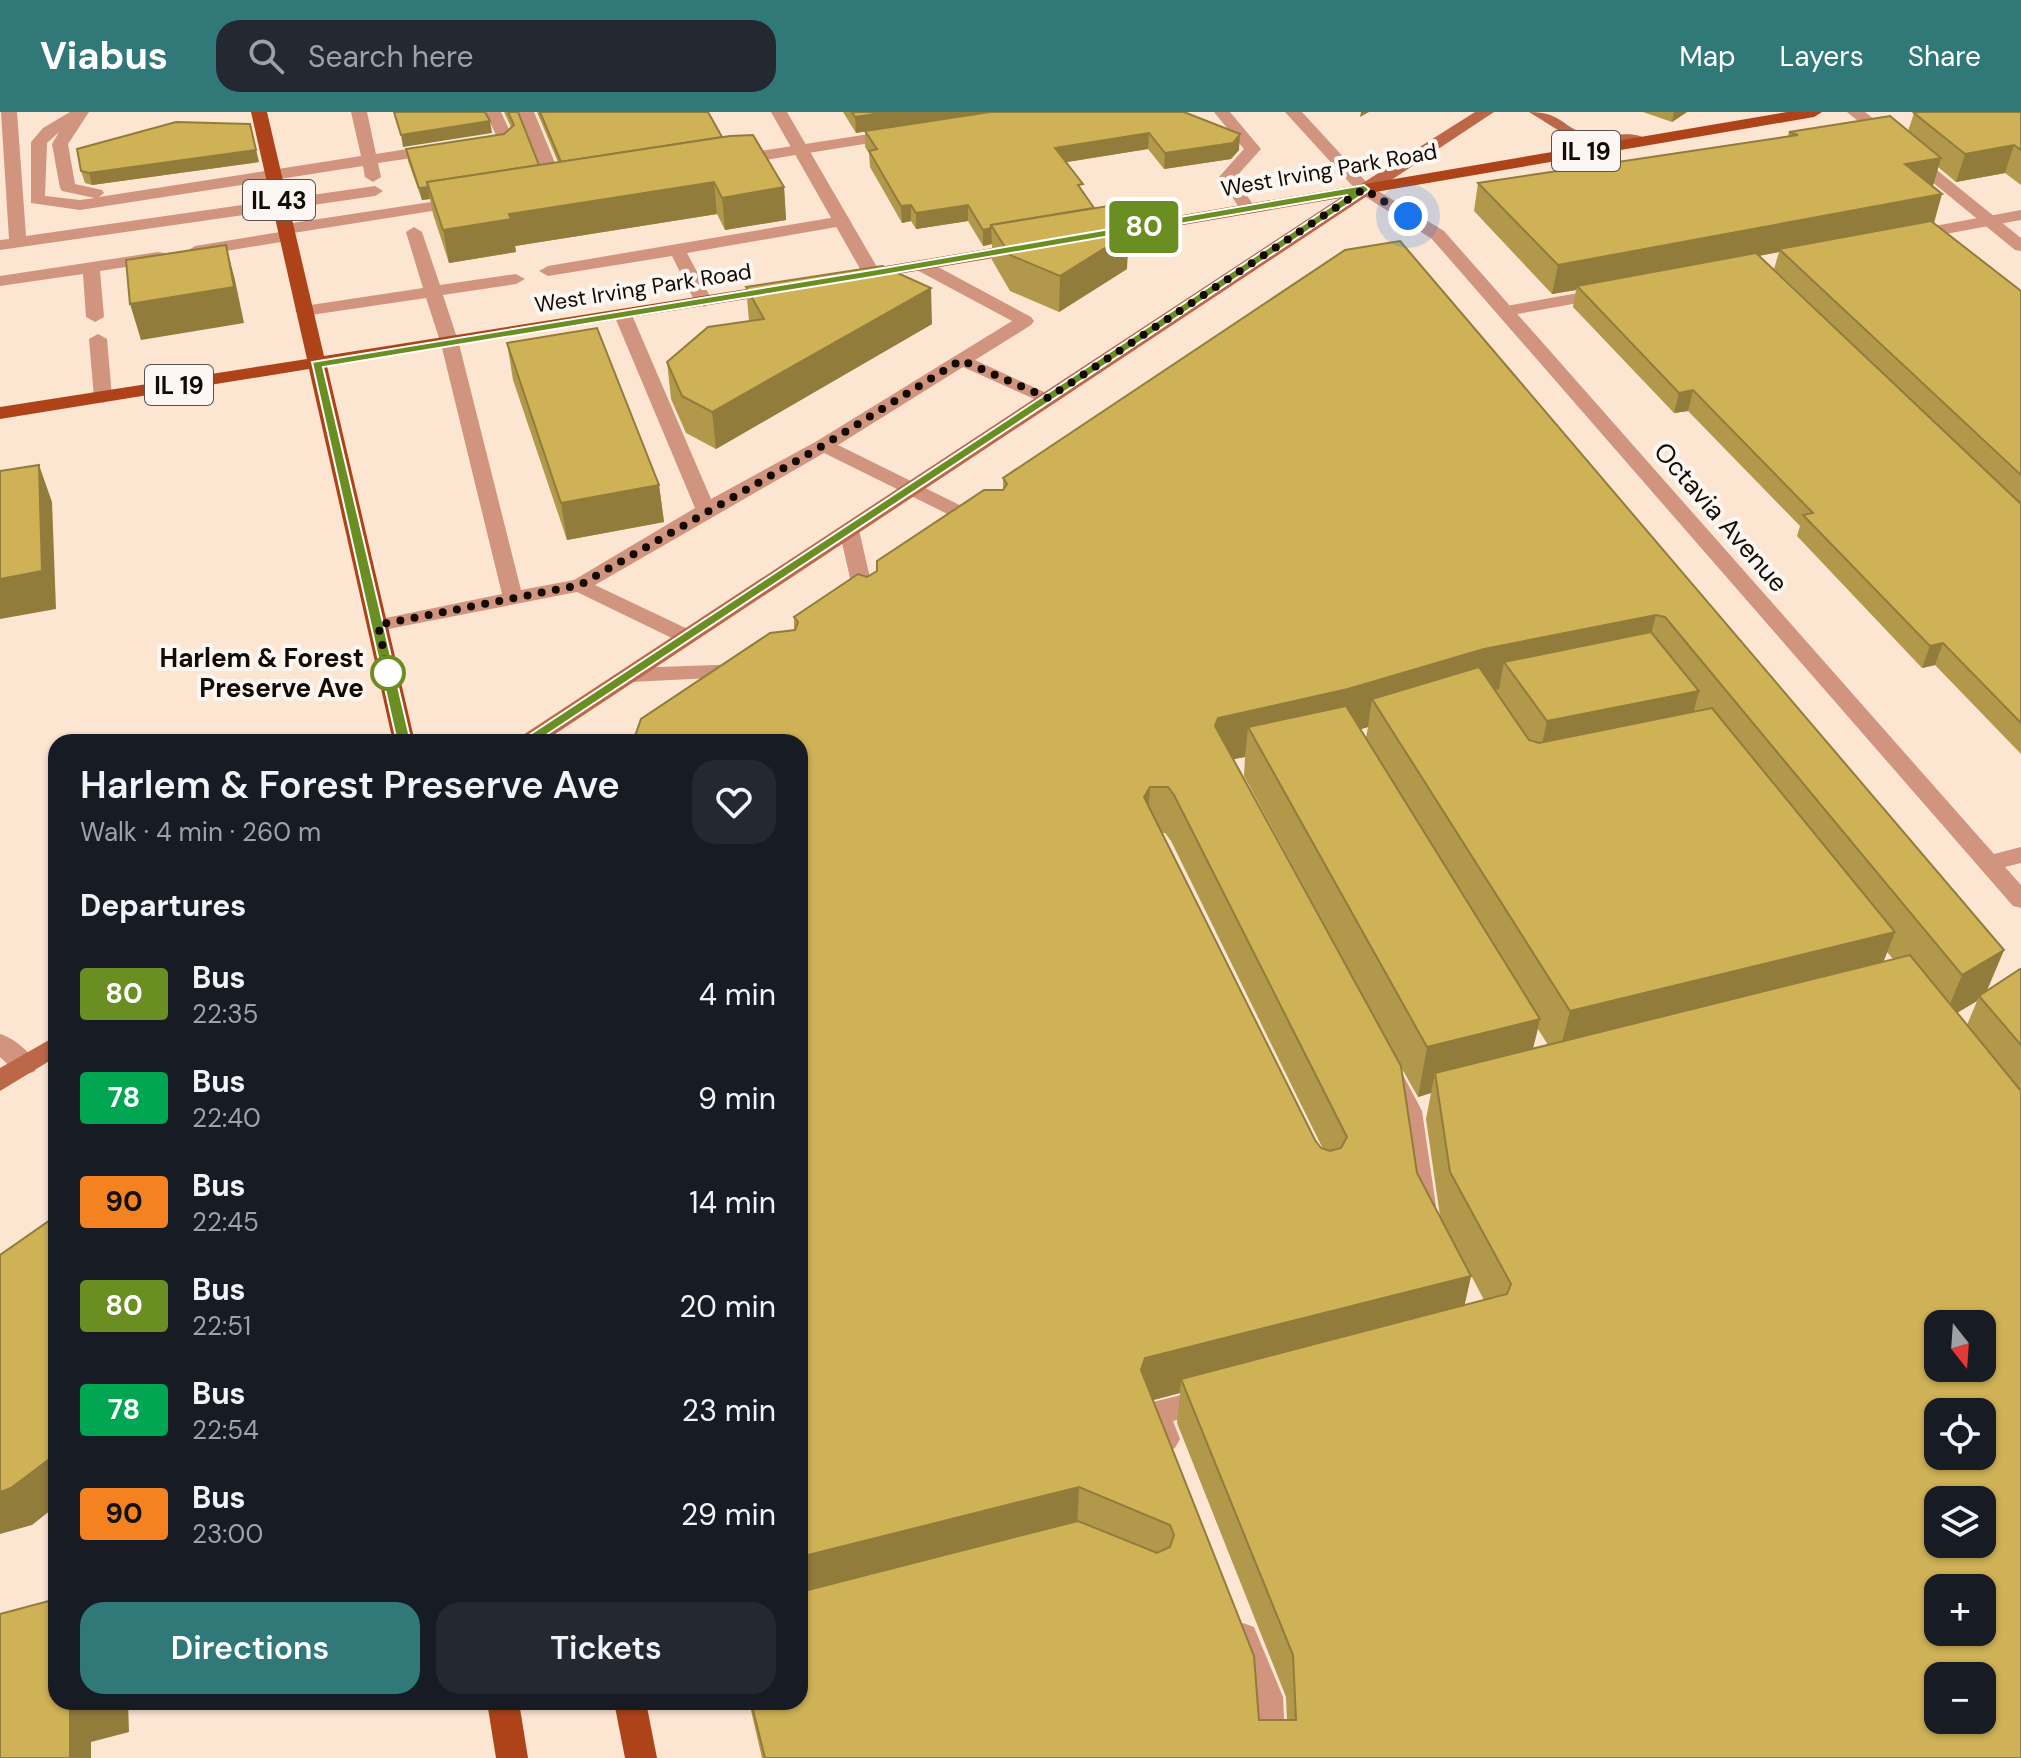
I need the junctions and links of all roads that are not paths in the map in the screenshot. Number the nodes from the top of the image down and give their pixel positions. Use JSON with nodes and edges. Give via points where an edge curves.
{"nodes":[{"id":1,"x":9,"y":112,"type":"edge"},
{"id":2,"x":79,"y":112,"type":"edge"},
{"id":3,"x":259,"y":112,"type":"edge"},
{"id":4,"x":359,"y":112,"type":"edge"},
{"id":5,"x":493,"y":112,"type":"edge"},
{"id":6,"x":526,"y":112,"type":"edge"},
{"id":7,"x":779,"y":112,"type":"edge"},
{"id":8,"x":1222,"y":112,"type":"edge"},
{"id":9,"x":1293,"y":112,"type":"edge"},
{"id":10,"x":1486,"y":112,"type":"edge"},
{"id":11,"x":1537,"y":112,"type":"edge"},
{"id":12,"x":1814,"y":112,"type":"edge"},
{"id":13,"x":1855,"y":112,"type":"edge"},
{"id":14,"x":905,"y":133,"type":"edge"},
{"id":15,"x":1641,"y":141,"type":"junction"},
{"id":16,"x":801,"y":150,"type":"junction"},
{"id":17,"x":370,"y":161,"type":"junction"},
{"id":18,"x":710,"y":164,"type":"edge"},
{"id":19,"x":273,"y":172,"type":"junction"},
{"id":20,"x":558,"y":187,"type":"edge"},
{"id":21,"x":1364,"y":189,"type":"junction"},
{"id":22,"x":375,"y":191,"type":"junction"},
{"id":23,"x":483,"y":199,"type":"edge"},
{"id":24,"x":280,"y":203,"type":"junction"},
{"id":25,"x":1248,"y":209,"type":"junction"},
{"id":26,"x":379,"y":215,"type":"junction"},
{"id":27,"x":2021,"y":215,"type":"edge"},
{"id":28,"x":842,"y":221,"type":"junction"},
{"id":29,"x":1990,"y":221,"type":"junction"},
{"id":30,"x":414,"y":232,"type":"dead end"},
{"id":31,"x":287,"y":233,"type":"junction"},
{"id":32,"x":1902,"y":237,"type":"edge"},
{"id":33,"x":1076,"y":238,"type":"edge"},
{"id":34,"x":18,"y":243,"type":"junction"},
{"id":35,"x":1045,"y":244,"type":"edge"},
{"id":36,"x":0,"y":245,"type":"edge"},
{"id":37,"x":2021,"y":246,"type":"edge"},
{"id":38,"x":677,"y":250,"type":"junction"},
{"id":39,"x":921,"y":265,"type":"junction"},
{"id":40,"x":91,"y":267,"type":"junction"},
{"id":41,"x":548,"y":271,"type":"dead end"},
{"id":42,"x":872,"y":274,"type":"junction"},
{"id":43,"x":516,"y":279,"type":"dead end"},
{"id":44,"x":841,"y":279,"type":"edge"},
{"id":45,"x":0,"y":281,"type":"edge"},
{"id":46,"x":795,"y":287,"type":"edge"},
{"id":47,"x":1624,"y":289,"type":"edge"},
{"id":48,"x":434,"y":291,"type":"junction"},
{"id":49,"x":704,"y":302,"type":"junction"},
{"id":50,"x":304,"y":311,"type":"junction"},
{"id":51,"x":1506,"y":311,"type":"junction"},
{"id":52,"x":623,"y":315,"type":"junction"},
{"id":53,"x":95,"y":317,"type":"dead end"},
{"id":54,"x":98,"y":339,"type":"dead end"},
{"id":55,"x":450,"y":344,"type":"junction"},
{"id":56,"x":961,"y":360,"type":"junction"},
{"id":57,"x":317,"y":364,"type":"junction"},
{"id":58,"x":103,"y":397,"type":"junction"},
{"id":59,"x":1048,"y":398,"type":"junction"},
{"id":60,"x":0,"y":413,"type":"edge"},
{"id":61,"x":824,"y":445,"type":"junction"},
{"id":62,"x":912,"y":488,"type":"junction"},
{"id":63,"x":706,"y":510,"type":"junction"},
{"id":64,"x":994,"y":529,"type":"edge"},
{"id":65,"x":849,"y":530,"type":"junction"},
{"id":66,"x":580,"y":585,"type":"junction"},
{"id":67,"x":513,"y":598,"type":"junction"},
{"id":68,"x":868,"y":614,"type":"edge"},
{"id":69,"x":378,"y":625,"type":"junction"},
{"id":70,"x":687,"y":637,"type":"junction"},
{"id":71,"x":764,"y":670,"type":"edge"},
{"id":72,"x":630,"y":675,"type":"junction"},
{"id":73,"x":402,"y":734,"type":"edge"},
{"id":74,"x":540,"y":734,"type":"edge"},
{"id":75,"x":2021,"y":855,"type":"edge"},
{"id":76,"x":1989,"y":863,"type":"junction"},
{"id":77,"x":2021,"y":900,"type":"edge"},
{"id":78,"x":0,"y":1043,"type":"edge"},
{"id":79,"x":48,"y":1050,"type":"edge"},
{"id":80,"x":1380,"y":1056,"type":"edge"},
{"id":81,"x":25,"y":1065,"type":"junction"},
{"id":82,"x":0,"y":1081,"type":"edge"},
{"id":83,"x":1440,"y":1103,"type":"edge"},
{"id":84,"x":1409,"y":1111,"type":"junction"},
{"id":85,"x":1432,"y":1232,"type":"edge"},
{"id":86,"x":1229,"y":1394,"type":"edge"},
{"id":87,"x":1179,"y":1472,"type":"edge"},
{"id":88,"x":1233,"y":1610,"type":"edge"},
{"id":89,"x":504,"y":1710,"type":"edge"},
{"id":90,"x":632,"y":1710,"type":"edge"},
{"id":91,"x":512,"y":1758,"type":"edge"},
{"id":92,"x":641,"y":1758,"type":"edge"},
{"id":93,"x":1270,"y":1758,"type":"edge"}],
"edges":[{"from":1,"to":34,"type":"street"},
{"from":2,"to":19,"type":"street","via":[[60,144],[68,188],[88,194]]},
{"from":2,"to":19,"type":"street","via":[[39,142],[37,200],[80,205]]},
{"from":3,"to":19,"type":"main road","number":"IL 43"},
{"from":4,"to":17,"type":"street"},
{"from":5,"to":17,"type":"street","via":[[505,138]]},
{"from":6,"to":20,"type":"street"},
{"from":7,"to":16,"type":"street"},
{"from":8,"to":25,"type":"street","via":[[1253,149],[1227,177]]},
{"from":9,"to":21,"type":"street","name":"Octavia Avenue"},
{"from":10,"to":21,"type":"main road"},
{"from":11,"to":15,"type":"main road","via":[[1583,139]]},
{"from":12,"to":15,"type":"main road","name":"West Irving Park Road","number":"IL 19"},
{"from":13,"to":29,"type":"street"},
{"from":14,"to":16,"type":"street"},
{"from":15,"to":21,"type":"main road","name":"West Irving Park Road","number":"IL 19"},
{"from":16,"to":18,"type":"street"},
{"from":16,"to":28,"type":"street"},
{"from":17,"to":19,"type":"street"},
{"from":17,"to":22,"type":"street"},
{"from":19,"to":24,"type":"main road","number":"IL 43"},
{"from":21,"to":25,"type":"main road","name":"West Irving Park Road","number":"IL 19"},
{"from":21,"to":51,"type":"street","name":"Octavia Avenue","via":[[1438,235]]},
{"from":21,"to":59,"type":"main road"},
{"from":22,"to":24,"type":"street"},
{"from":22,"to":26,"type":"street"},
{"from":23,"to":26,"type":"street"},
{"from":24,"to":31,"type":"main road","number":"IL 43"},
{"from":24,"to":34,"type":"street"},
{"from":25,"to":33,"type":"main road","name":"West Irving Park Road","number":"IL 19"},
{"from":26,"to":31,"type":"street"},
{"from":27,"to":29,"type":"street"},
{"from":28,"to":38,"type":"street"},
{"from":28,"to":42,"type":"street"},
{"from":29,"to":32,"type":"street"},
{"from":29,"to":37,"type":"street"},
{"from":30,"to":48,"type":"street"},
{"from":31,"to":40,"type":"street"},
{"from":31,"to":50,"type":"main road","number":"IL 43"},
{"from":34,"to":36,"type":"street"},
{"from":35,"to":39,"type":"main road"},
{"from":38,"to":41,"type":"street"},
{"from":38,"to":49,"type":"street"},
{"from":39,"to":42,"type":"main road"},
{"from":39,"to":56,"type":"street","via":[[1025,321]]},
{"from":40,"to":45,"type":"street"},
{"from":40,"to":53,"type":"street"},
{"from":42,"to":44,"type":"main road"},
{"from":43,"to":48,"type":"street"},
{"from":46,"to":49,"type":"main road","name":"West Irving Park Road","number":"IL 19"},
{"from":47,"to":51,"type":"street"},
{"from":48,"to":50,"type":"street"},
{"from":48,"to":55,"type":"street"},
{"from":49,"to":52,"type":"main road","name":"West Irving Park Road","number":"IL 19"},
{"from":50,"to":57,"type":"main road","number":"IL 43"},
{"from":51,"to":76,"type":"street","name":"Octavia Avenue"},
{"from":52,"to":55,"type":"main road","name":"West Irving Park Road","number":"IL 19"},
{"from":52,"to":63,"type":"street"},
{"from":54,"to":58,"type":"street"},
{"from":55,"to":57,"type":"main road","name":"West Irving Park Road","number":"IL 19"},
{"from":55,"to":67,"type":"street"},
{"from":56,"to":59,"type":"street"},
{"from":56,"to":61,"type":"street"},
{"from":57,"to":58,"type":"main road","name":"West Irving Park Road","number":"IL 19"},
{"from":57,"to":69,"type":"main road","number":"IL 43"},
{"from":58,"to":60,"type":"main road","name":"West Irving Park Road","number":"IL 19"},
{"from":59,"to":62,"type":"main road"},
{"from":61,"to":62,"type":"street"},
{"from":61,"to":63,"type":"street"},
{"from":62,"to":64,"type":"street"},
{"from":62,"to":65,"type":"main road"},
{"from":63,"to":66,"type":"street"},
{"from":65,"to":68,"type":"street"},
{"from":65,"to":70,"type":"main road"},
{"from":66,"to":67,"type":"street"},
{"from":66,"to":70,"type":"street"},
{"from":67,"to":69,"type":"street"},
{"from":69,"to":73,"type":"main road","number":"IL 43"},
{"from":70,"to":72,"type":"main road"},
{"from":71,"to":72,"type":"street"},
{"from":72,"to":74,"type":"main road"},
{"from":75,"to":76,"type":"street"},
{"from":76,"to":77,"type":"street","name":"Octavia Avenue"},
{"from":78,"to":81,"type":"street"},
{"from":79,"to":81,"type":"main road"},
{"from":80,"to":84,"type":"street"},
{"from":81,"to":82,"type":"main road"},
{"from":83,"to":84,"type":"street"},
{"from":84,"to":85,"type":"street","via":[[1424,1218]]},
{"from":86,"to":87,"type":"street","via":[[1155,1413]]},
{"from":88,"to":93,"type":"street","via":[[1267,1697]]},
{"from":89,"to":91,"type":"main road"},
{"from":90,"to":92,"type":"main road"}]}
